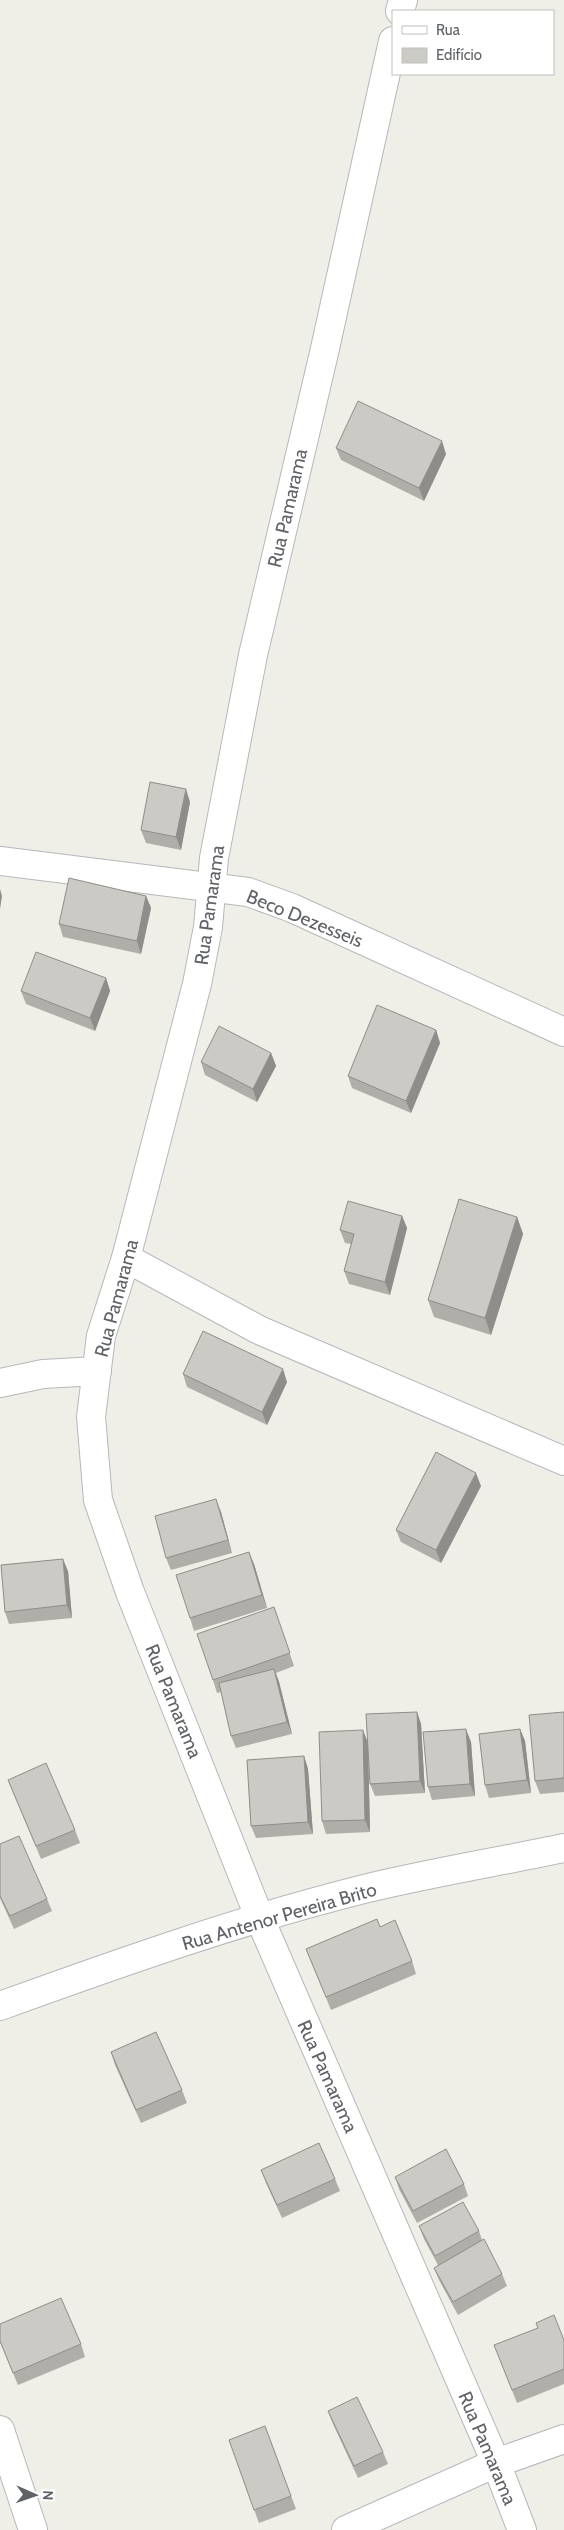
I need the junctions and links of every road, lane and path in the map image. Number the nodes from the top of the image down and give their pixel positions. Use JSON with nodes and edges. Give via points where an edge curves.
{"nodes":[{"id":1,"x":392,"y":46,"type":"edge"},
{"id":2,"x":0,"y":861,"type":"edge"},
{"id":3,"x":212,"y":888,"type":"junction"},
{"id":4,"x":564,"y":1032,"type":"edge"},
{"id":5,"x":126,"y":1258,"type":"junction"},
{"id":6,"x":97,"y":1371,"type":"junction"},
{"id":7,"x":0,"y":1383,"type":"edge"},
{"id":8,"x":564,"y":1462,"type":"edge"},
{"id":9,"x":564,"y":1848,"type":"edge"},
{"id":10,"x":260,"y":1919,"type":"junction"},
{"id":11,"x":0,"y":2006,"type":"edge"},
{"id":12,"x":0,"y":2430,"type":"edge"},
{"id":13,"x":564,"y":2439,"type":"edge"},
{"id":14,"x":496,"y":2463,"type":"junction"},
{"id":15,"x":33,"y":2530,"type":"edge"},
{"id":16,"x":346,"y":2530,"type":"edge"},
{"id":17,"x":522,"y":2530,"type":"edge"}],
"edges":[{"from":1,"to":3,"type":"street","name":"Rua Pamarama","via":[[253,655],[214,858]]},
{"from":2,"to":3,"type":"street","name":"Beco Dezesseis"},
{"from":3,"to":4,"type":"street","name":"Beco Dezesseis","via":[[248,892],[292,908]]},
{"from":3,"to":5,"type":"street","name":"Rua Pamarama","via":[[197,984]]},
{"from":5,"to":6,"type":"street","name":"Rua Pamarama","via":[[101,1336]]},
{"from":5,"to":8,"type":"street","via":[[259,1330]]},
{"from":6,"to":7,"type":"street","via":[[43,1374]]},
{"from":6,"to":10,"type":"street","name":"Rua Pamarama","via":[[91,1418],[98,1500],[130,1592]]},
{"from":9,"to":10,"type":"street","name":"Rua Antenor Pereira Brito","via":[[364,1889]]},
{"from":10,"to":11,"type":"street","name":"Rua Antenor Pereira Brito","via":[[102,1969]]},
{"from":10,"to":14,"type":"street","name":"Rua Pamarama"},
{"from":12,"to":15,"type":"street"},
{"from":13,"to":14,"type":"street"},
{"from":14,"to":16,"type":"street"},
{"from":14,"to":17,"type":"street","name":"Rua Pamarama"}]}
